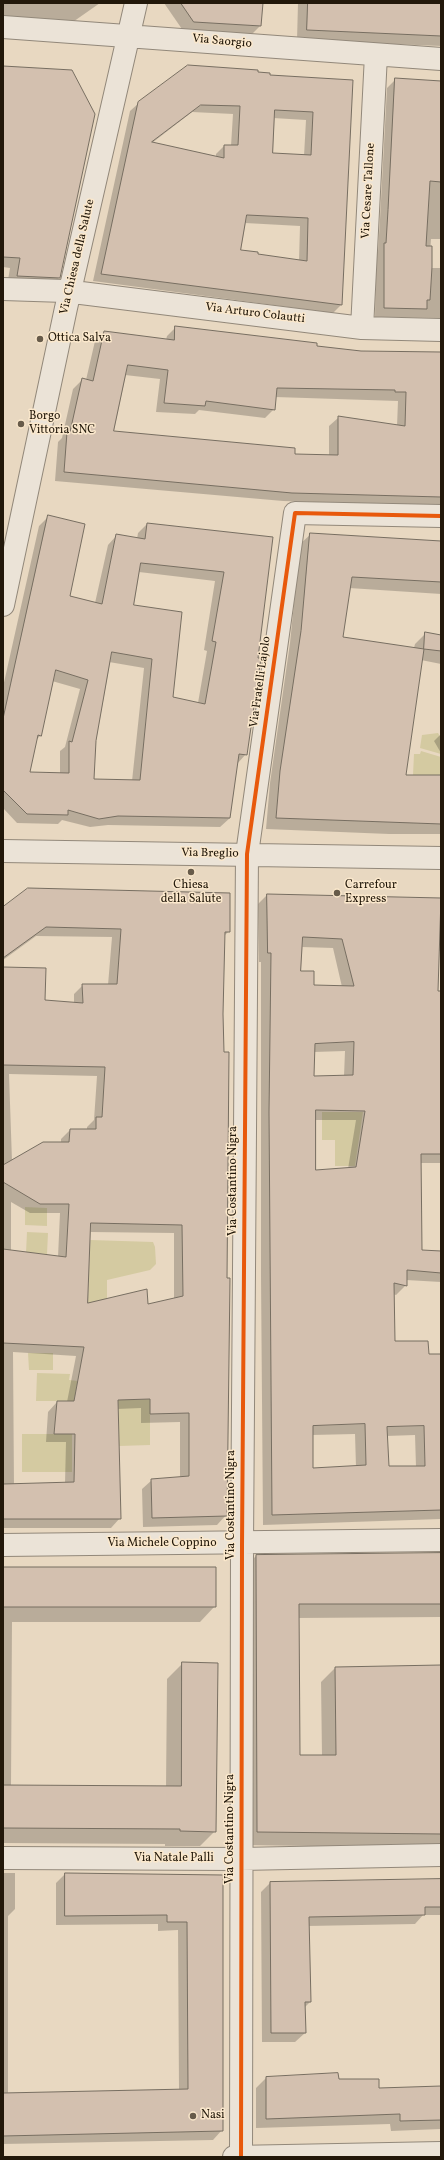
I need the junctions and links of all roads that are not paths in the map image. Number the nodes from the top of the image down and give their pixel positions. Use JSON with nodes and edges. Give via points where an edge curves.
{"nodes":[{"id":1,"x":136,"y":3,"type":"edge"},
{"id":2,"x":3,"y":27,"type":"edge"},
{"id":3,"x":129,"y":35,"type":"junction"},
{"id":4,"x":376,"y":55,"type":"junction"},
{"id":5,"x":441,"y":59,"type":"edge"},
{"id":6,"x":3,"y":289,"type":"edge"},
{"id":7,"x":70,"y":292,"type":"junction"},
{"id":8,"x":362,"y":328,"type":"junction"},
{"id":9,"x":441,"y":330,"type":"edge"},
{"id":10,"x":441,"y":516,"type":"edge"},
{"id":11,"x":8,"y":561,"type":"edge"},
{"id":12,"x":3,"y":605,"type":"edge"},
{"id":13,"x":3,"y":851,"type":"edge"},
{"id":14,"x":247,"y":854,"type":"junction"},
{"id":15,"x":441,"y":858,"type":"edge"},
{"id":16,"x":441,"y":1540,"type":"edge"},
{"id":17,"x":242,"y":1544,"type":"junction"},
{"id":18,"x":3,"y":1545,"type":"edge"},
{"id":19,"x":441,"y":1855,"type":"edge"},
{"id":20,"x":3,"y":1858,"type":"edge"},
{"id":21,"x":240,"y":1859,"type":"junction"},
{"id":22,"x":441,"y":2154,"type":"edge"},
{"id":23,"x":234,"y":2157,"type":"edge"},
{"id":24,"x":241,"y":2157,"type":"edge"}],
"edges":[{"from":1,"to":3,"type":"street","name":"Via Chiesa della Salute"},
{"from":2,"to":3,"type":"street","name":"Via Saorgio"},
{"from":3,"to":4,"type":"street","name":"Via Saorgio"},
{"from":3,"to":7,"type":"street","name":"Via Chiesa della Salute"},
{"from":4,"to":5,"type":"street","name":"Via Saorgio"},
{"from":4,"to":8,"type":"street","name":"Via Cesare Tallone"},
{"from":6,"to":7,"type":"street","name":"Via Arturo Colautti"},
{"from":7,"to":8,"type":"street","name":"Via Arturo Colautti"},
{"from":7,"to":11,"type":"street","name":"Via Chiesa della Salute"},
{"from":8,"to":9,"type":"street","name":"Via Arturo Colautti"},
{"from":10,"to":14,"type":"street","name":"Via Fratelli Lajolo","via":[[295,513]]},
{"from":11,"to":12,"type":"street","name":"Via Chiesa della Salute"},
{"from":13,"to":14,"type":"street","name":"Via Breglio"},
{"from":14,"to":15,"type":"street","name":"Via Breglio"},
{"from":14,"to":17,"type":"street","name":"Via Costantino Nigra"},
{"from":16,"to":17,"type":"street","name":"Via Michele Coppino"},
{"from":17,"to":18,"type":"street","name":"Via Michele Coppino"},
{"from":17,"to":21,"type":"street","name":"Via Costantino Nigra"},
{"from":19,"to":21,"type":"street","name":"Via Natale Palli"},
{"from":20,"to":21,"type":"street","name":"Via Natale Palli"},
{"from":21,"to":24,"type":"street","name":"Via Costantino Nigra"},
{"from":22,"to":24,"type":"street"},
{"from":23,"to":24,"type":"street"}]}
